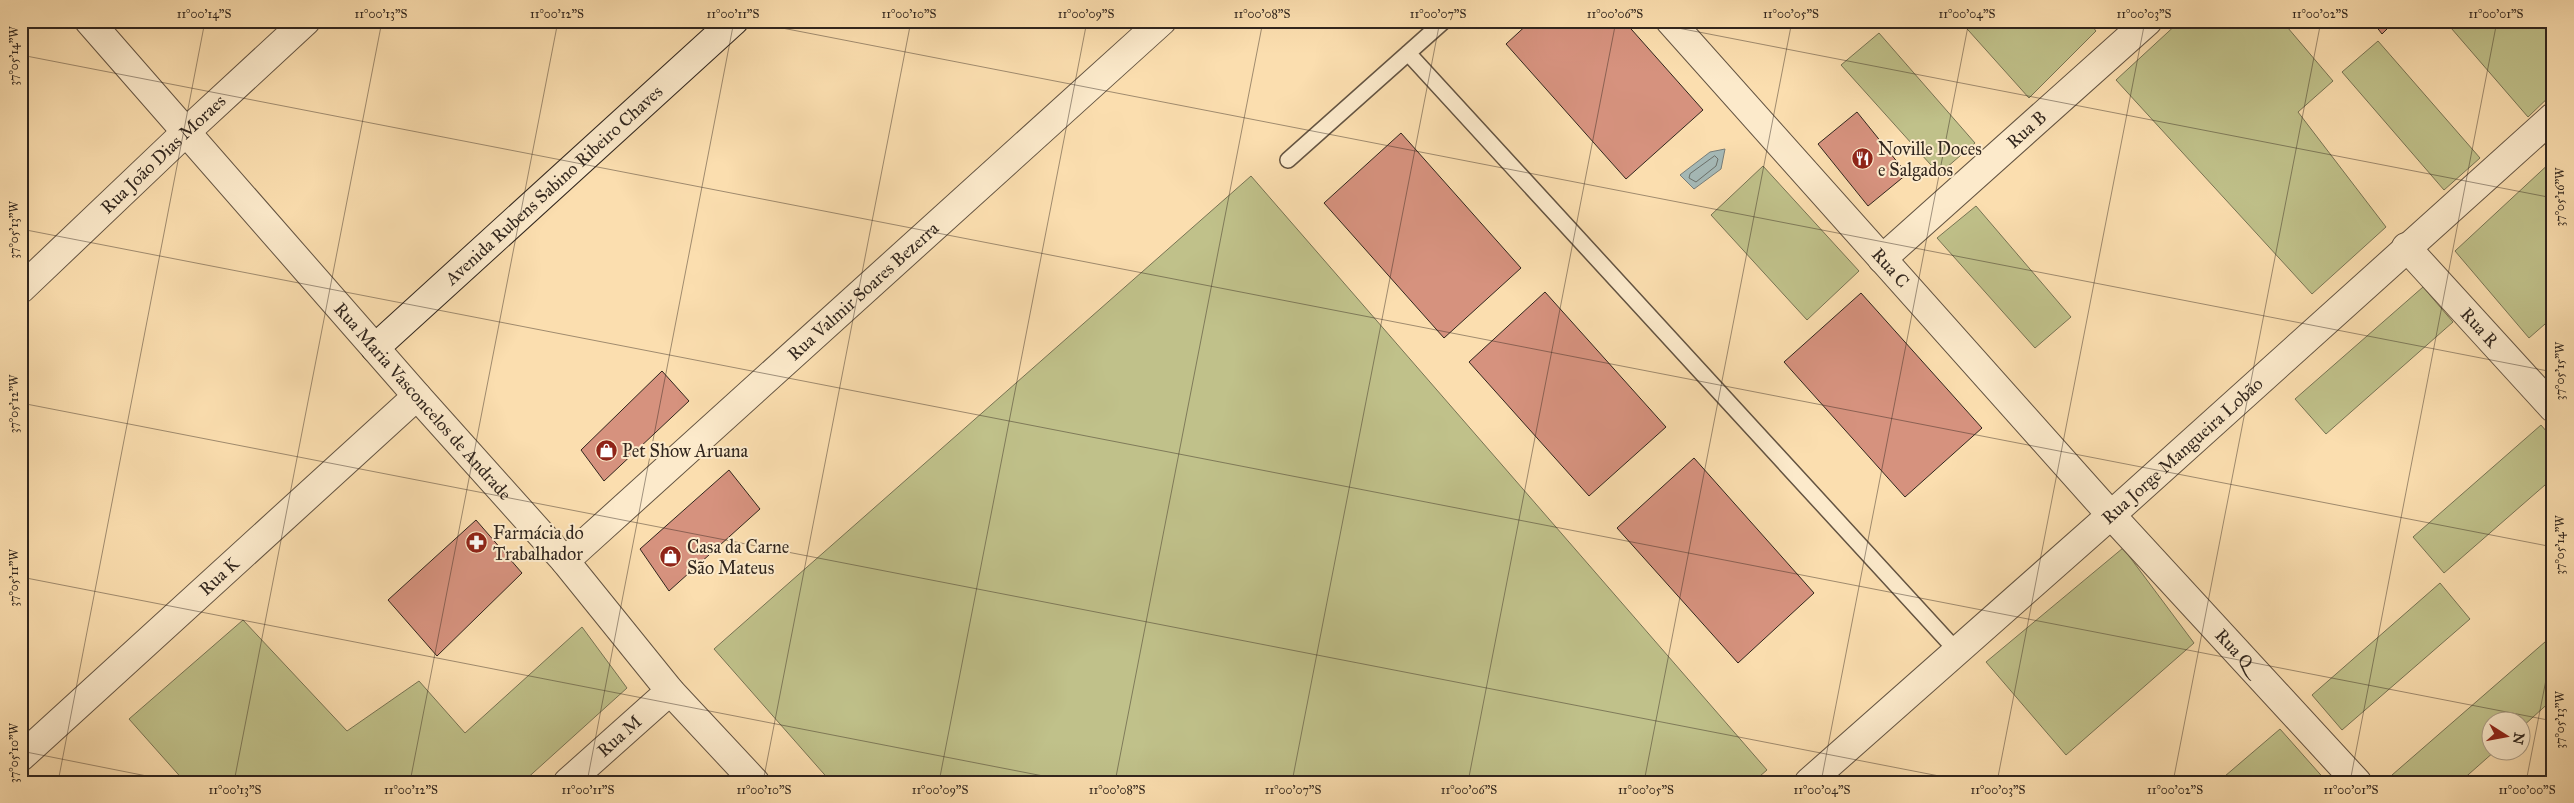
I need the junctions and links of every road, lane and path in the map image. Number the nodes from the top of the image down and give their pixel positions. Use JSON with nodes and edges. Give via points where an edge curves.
{"nodes":[{"id":1,"x":89,"y":21,"type":"edge"},
{"id":2,"x":306,"y":21,"type":"edge"},
{"id":3,"x":734,"y":21,"type":"edge"},
{"id":4,"x":1162,"y":21,"type":"edge"},
{"id":5,"x":1444,"y":21,"type":"edge"},
{"id":6,"x":1670,"y":21,"type":"edge"},
{"id":7,"x":2148,"y":21,"type":"edge"},
{"id":8,"x":1408,"y":53,"type":"junction"},
{"id":9,"x":2553,"y":117,"type":"edge"},
{"id":10,"x":186,"y":131,"type":"junction"},
{"id":11,"x":1288,"y":160,"type":"dead end"},
{"id":12,"x":2406,"y":248,"type":"junction"},
{"id":13,"x":1882,"y":259,"type":"junction"},
{"id":14,"x":21,"y":289,"type":"edge"},
{"id":15,"x":375,"y":348,"type":"junction"},
{"id":16,"x":417,"y":396,"type":"junction"},
{"id":17,"x":2553,"y":408,"type":"edge"},
{"id":18,"x":2111,"y":515,"type":"junction"},
{"id":19,"x":565,"y":560,"type":"junction"},
{"id":20,"x":1956,"y":650,"type":"junction"},
{"id":21,"x":670,"y":691,"type":"junction"},
{"id":22,"x":21,"y":757,"type":"edge"},
{"id":23,"x":1819,"y":778,"type":"edge"},
{"id":24,"x":568,"y":782,"type":"edge"},
{"id":25,"x":756,"y":782,"type":"edge"},
{"id":26,"x":2357,"y":782,"type":"edge"}],
"edges":[{"from":1,"to":10,"type":"street","name":"Rua Maria Vasconcelos de Andrade"},
{"from":2,"to":10,"type":"street","name":"Rua João Dias Moraes"},
{"from":3,"to":15,"type":"street","name":"Avenida Rubens Sabino Ribeiro Chaves"},
{"from":4,"to":19,"type":"street","name":"Rua Valmir Soares Bezerra"},
{"from":5,"to":8,"type":"lane"},
{"from":6,"to":13,"type":"street","name":"Rua C"},
{"from":7,"to":13,"type":"street","name":"Rua B"},
{"from":8,"to":11,"type":"lane"},
{"from":8,"to":20,"type":"lane"},
{"from":9,"to":12,"type":"street","name":"Rua Jorge Mangueira Lobão"},
{"from":10,"to":14,"type":"street","name":"Rua João Dias Moraes"},
{"from":10,"to":15,"type":"street","name":"Rua Maria Vasconcelos de Andrade"},
{"from":12,"to":17,"type":"street","name":"Rua R"},
{"from":12,"to":18,"type":"street","name":"Rua Jorge Mangueira Lobão"},
{"from":13,"to":18,"type":"street","name":"Rua C"},
{"from":15,"to":16,"type":"street","name":"Rua Maria Vasconcelos de Andrade"},
{"from":16,"to":19,"type":"street","name":"Rua Maria Vasconcelos de Andrade"},
{"from":16,"to":22,"type":"street","name":"Rua K"},
{"from":18,"to":20,"type":"street","name":"Rua Jorge Mangueira Lobão"},
{"from":18,"to":26,"type":"street","name":"Rua Q"},
{"from":19,"to":21,"type":"street","name":"Rua Maria Vasconcelos de Andrade"},
{"from":20,"to":23,"type":"street","name":"Rua Jorge Mangueira Lobão"},
{"from":21,"to":24,"type":"street","name":"Rua M"},
{"from":21,"to":25,"type":"street","name":"Rua Maria Vasconcelos de Andrade"}]}
